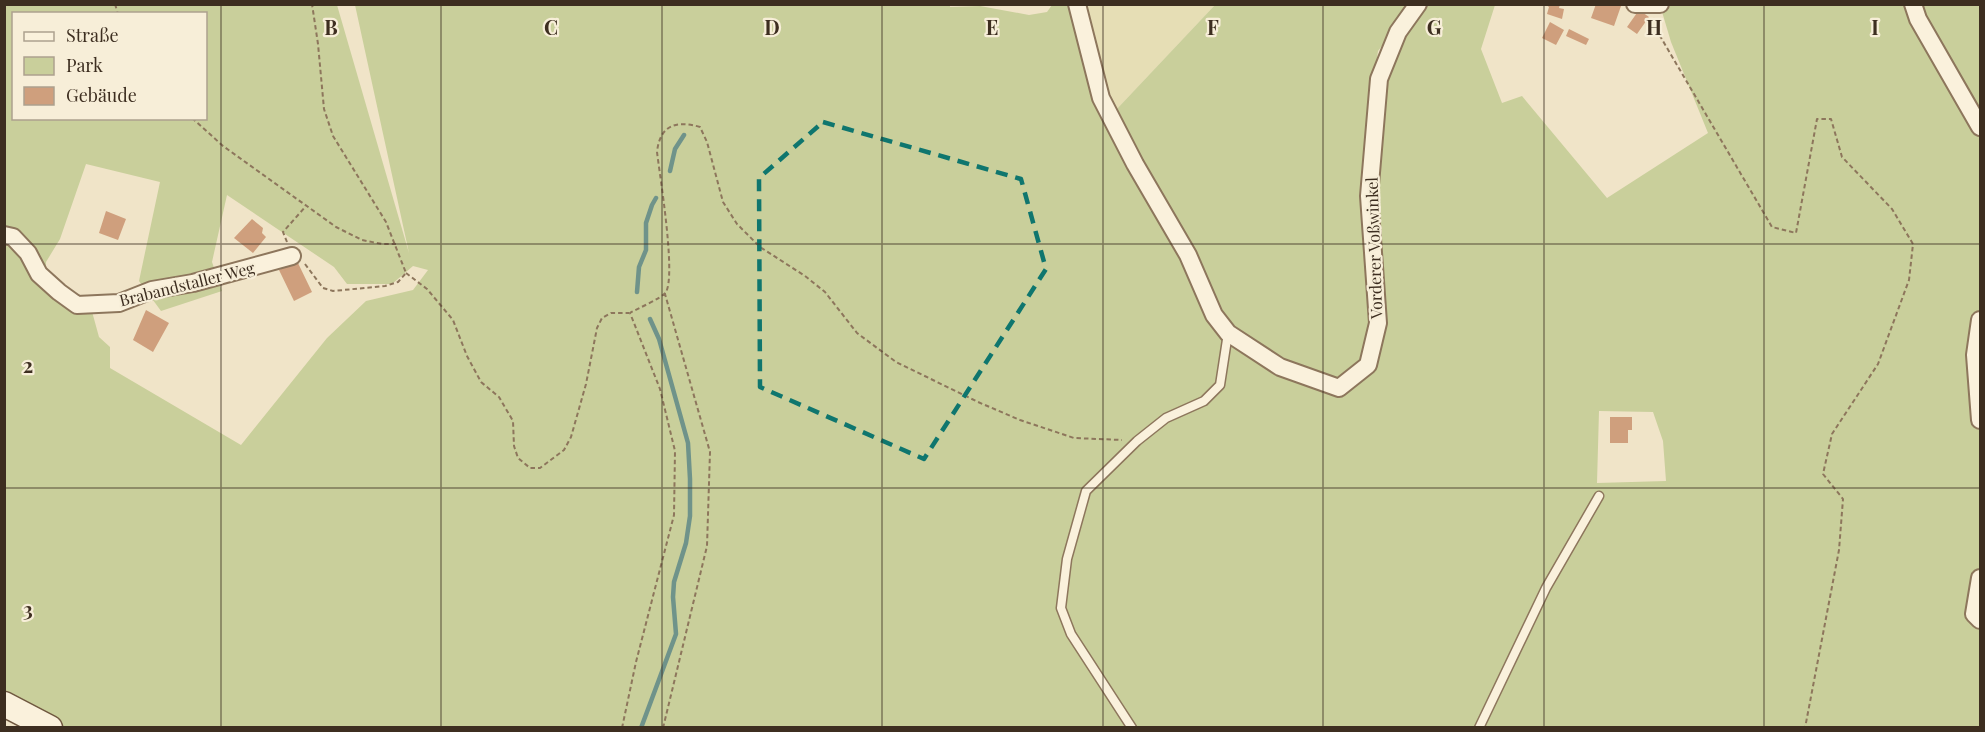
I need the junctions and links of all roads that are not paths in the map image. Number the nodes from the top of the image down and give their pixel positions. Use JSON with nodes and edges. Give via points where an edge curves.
{"nodes":[{"id":1,"x":1077,"y":4,"type":"edge"},
{"id":2,"x":1418,"y":4,"type":"edge"},
{"id":3,"x":1635,"y":4,"type":"edge"},
{"id":4,"x":1913,"y":4,"type":"edge"},
{"id":5,"x":1659,"y":5,"type":"edge"},
{"id":6,"x":1980,"y":127,"type":"edge"},
{"id":7,"x":4,"y":235,"type":"edge"},
{"id":8,"x":292,"y":256,"type":"road end"},
{"id":9,"x":1980,"y":320,"type":"edge"},
{"id":10,"x":1228,"y":333,"type":"junction"},
{"id":11,"x":1980,"y":420,"type":"edge"},
{"id":12,"x":1599,"y":496,"type":"dead end"},
{"id":13,"x":1980,"y":578,"type":"edge"},
{"id":14,"x":1977,"y":617,"type":"edge"},
{"id":15,"x":4,"y":704,"type":"edge"},
{"id":16,"x":50,"y":728,"type":"edge"},
{"id":17,"x":1132,"y":728,"type":"edge"},
{"id":18,"x":1479,"y":728,"type":"edge"}],
"edges":[{"from":1,"to":10,"type":"street","via":[[1101,98],[1188,255],[1214,315]]},
{"from":2,"to":10,"type":"street","name":"Vorderer Voßwinkel","via":[[1398,32],[1379,79],[1369,196],[1378,323],[1368,365],[1339,388],[1280,367]]},
{"from":3,"to":5,"type":"street"},
{"from":4,"to":6,"type":"street","via":[[1917,19]]},
{"from":7,"to":8,"type":"street","name":"Brabandstaller Weg","via":[[13,237],[28,253],[39,274],[77,305],[119,303],[152,290]]},
{"from":9,"to":11,"type":"street","via":[[1975,355]]},
{"from":10,"to":17,"type":"lane","via":[[1220,384],[1204,400],[1166,418],[1137,441],[1086,491],[1067,559],[1061,608],[1071,634]]},
{"from":12,"to":18,"type":"lane","via":[[1546,588]]},
{"from":13,"to":14,"type":"street"},
{"from":15,"to":16,"type":"main road"}]}
